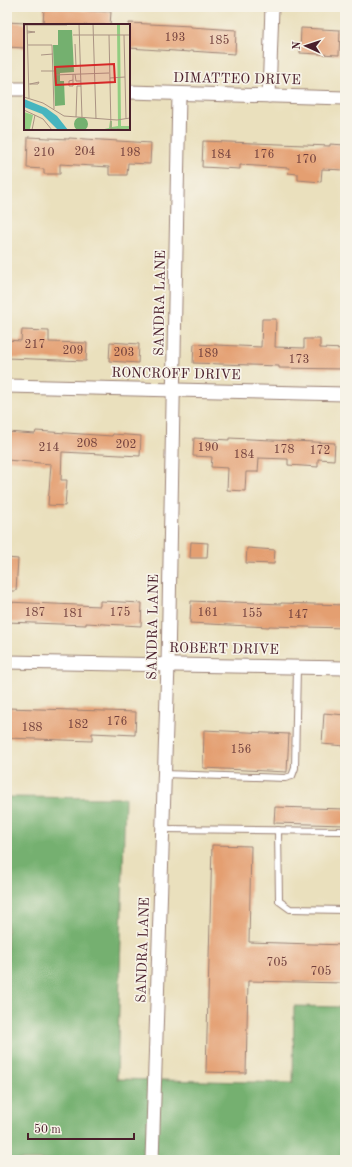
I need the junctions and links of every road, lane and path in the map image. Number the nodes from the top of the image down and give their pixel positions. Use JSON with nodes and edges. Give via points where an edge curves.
{"nodes":[{"id":1,"x":272,"y":7,"type":"edge"},
{"id":2,"x":7,"y":89,"type":"edge"},
{"id":3,"x":24,"y":89,"type":"edge"},
{"id":4,"x":130,"y":92,"type":"edge"},
{"id":5,"x":180,"y":94,"type":"junction"},
{"id":6,"x":269,"y":96,"type":"junction"},
{"id":7,"x":345,"y":98,"type":"edge"},
{"id":8,"x":7,"y":386,"type":"edge"},
{"id":9,"x":174,"y":390,"type":"junction"},
{"id":10,"x":345,"y":394,"type":"edge"},
{"id":11,"x":7,"y":662,"type":"edge"},
{"id":12,"x":168,"y":664,"type":"junction"},
{"id":13,"x":297,"y":667,"type":"junction"},
{"id":14,"x":345,"y":668,"type":"edge"},
{"id":15,"x":164,"y":774,"type":"junction"},
{"id":16,"x":162,"y":829,"type":"junction"},
{"id":17,"x":278,"y":830,"type":"junction"},
{"id":18,"x":345,"y":831,"type":"edge"},
{"id":19,"x":345,"y":910,"type":"edge"},
{"id":20,"x":152,"y":1160,"type":"edge"}],
"edges":[{"from":1,"to":6,"type":"street"},
{"from":2,"to":3,"type":"street"},
{"from":4,"to":5,"type":"street","name":"DIMATTEO DRIVE"},
{"from":5,"to":6,"type":"street","name":"DIMATTEO DRIVE"},
{"from":5,"to":9,"type":"street","name":"SANDRA LANE"},
{"from":6,"to":7,"type":"street","name":"DIMATTEO DRIVE"},
{"from":8,"to":9,"type":"street","name":"RONCROFF DRIVE"},
{"from":9,"to":10,"type":"street","name":"RONCROFF DRIVE"},
{"from":9,"to":12,"type":"street","name":"SANDRA LANE"},
{"from":11,"to":12,"type":"street","name":"ROBERT DRIVE"},
{"from":12,"to":13,"type":"street","name":"ROBERT DRIVE"},
{"from":12,"to":15,"type":"street","name":"SANDRA LANE"},
{"from":13,"to":14,"type":"street","name":"ROBERT DRIVE"},
{"from":13,"to":15,"type":"lane","via":[[295,768],[292,776],[285,778]]},
{"from":15,"to":16,"type":"street","name":"SANDRA LANE"},
{"from":16,"to":17,"type":"lane"},
{"from":16,"to":20,"type":"street","name":"SANDRA LANE"},
{"from":17,"to":18,"type":"lane"},
{"from":17,"to":19,"type":"lane","via":[[279,901],[290,909]]}]}
